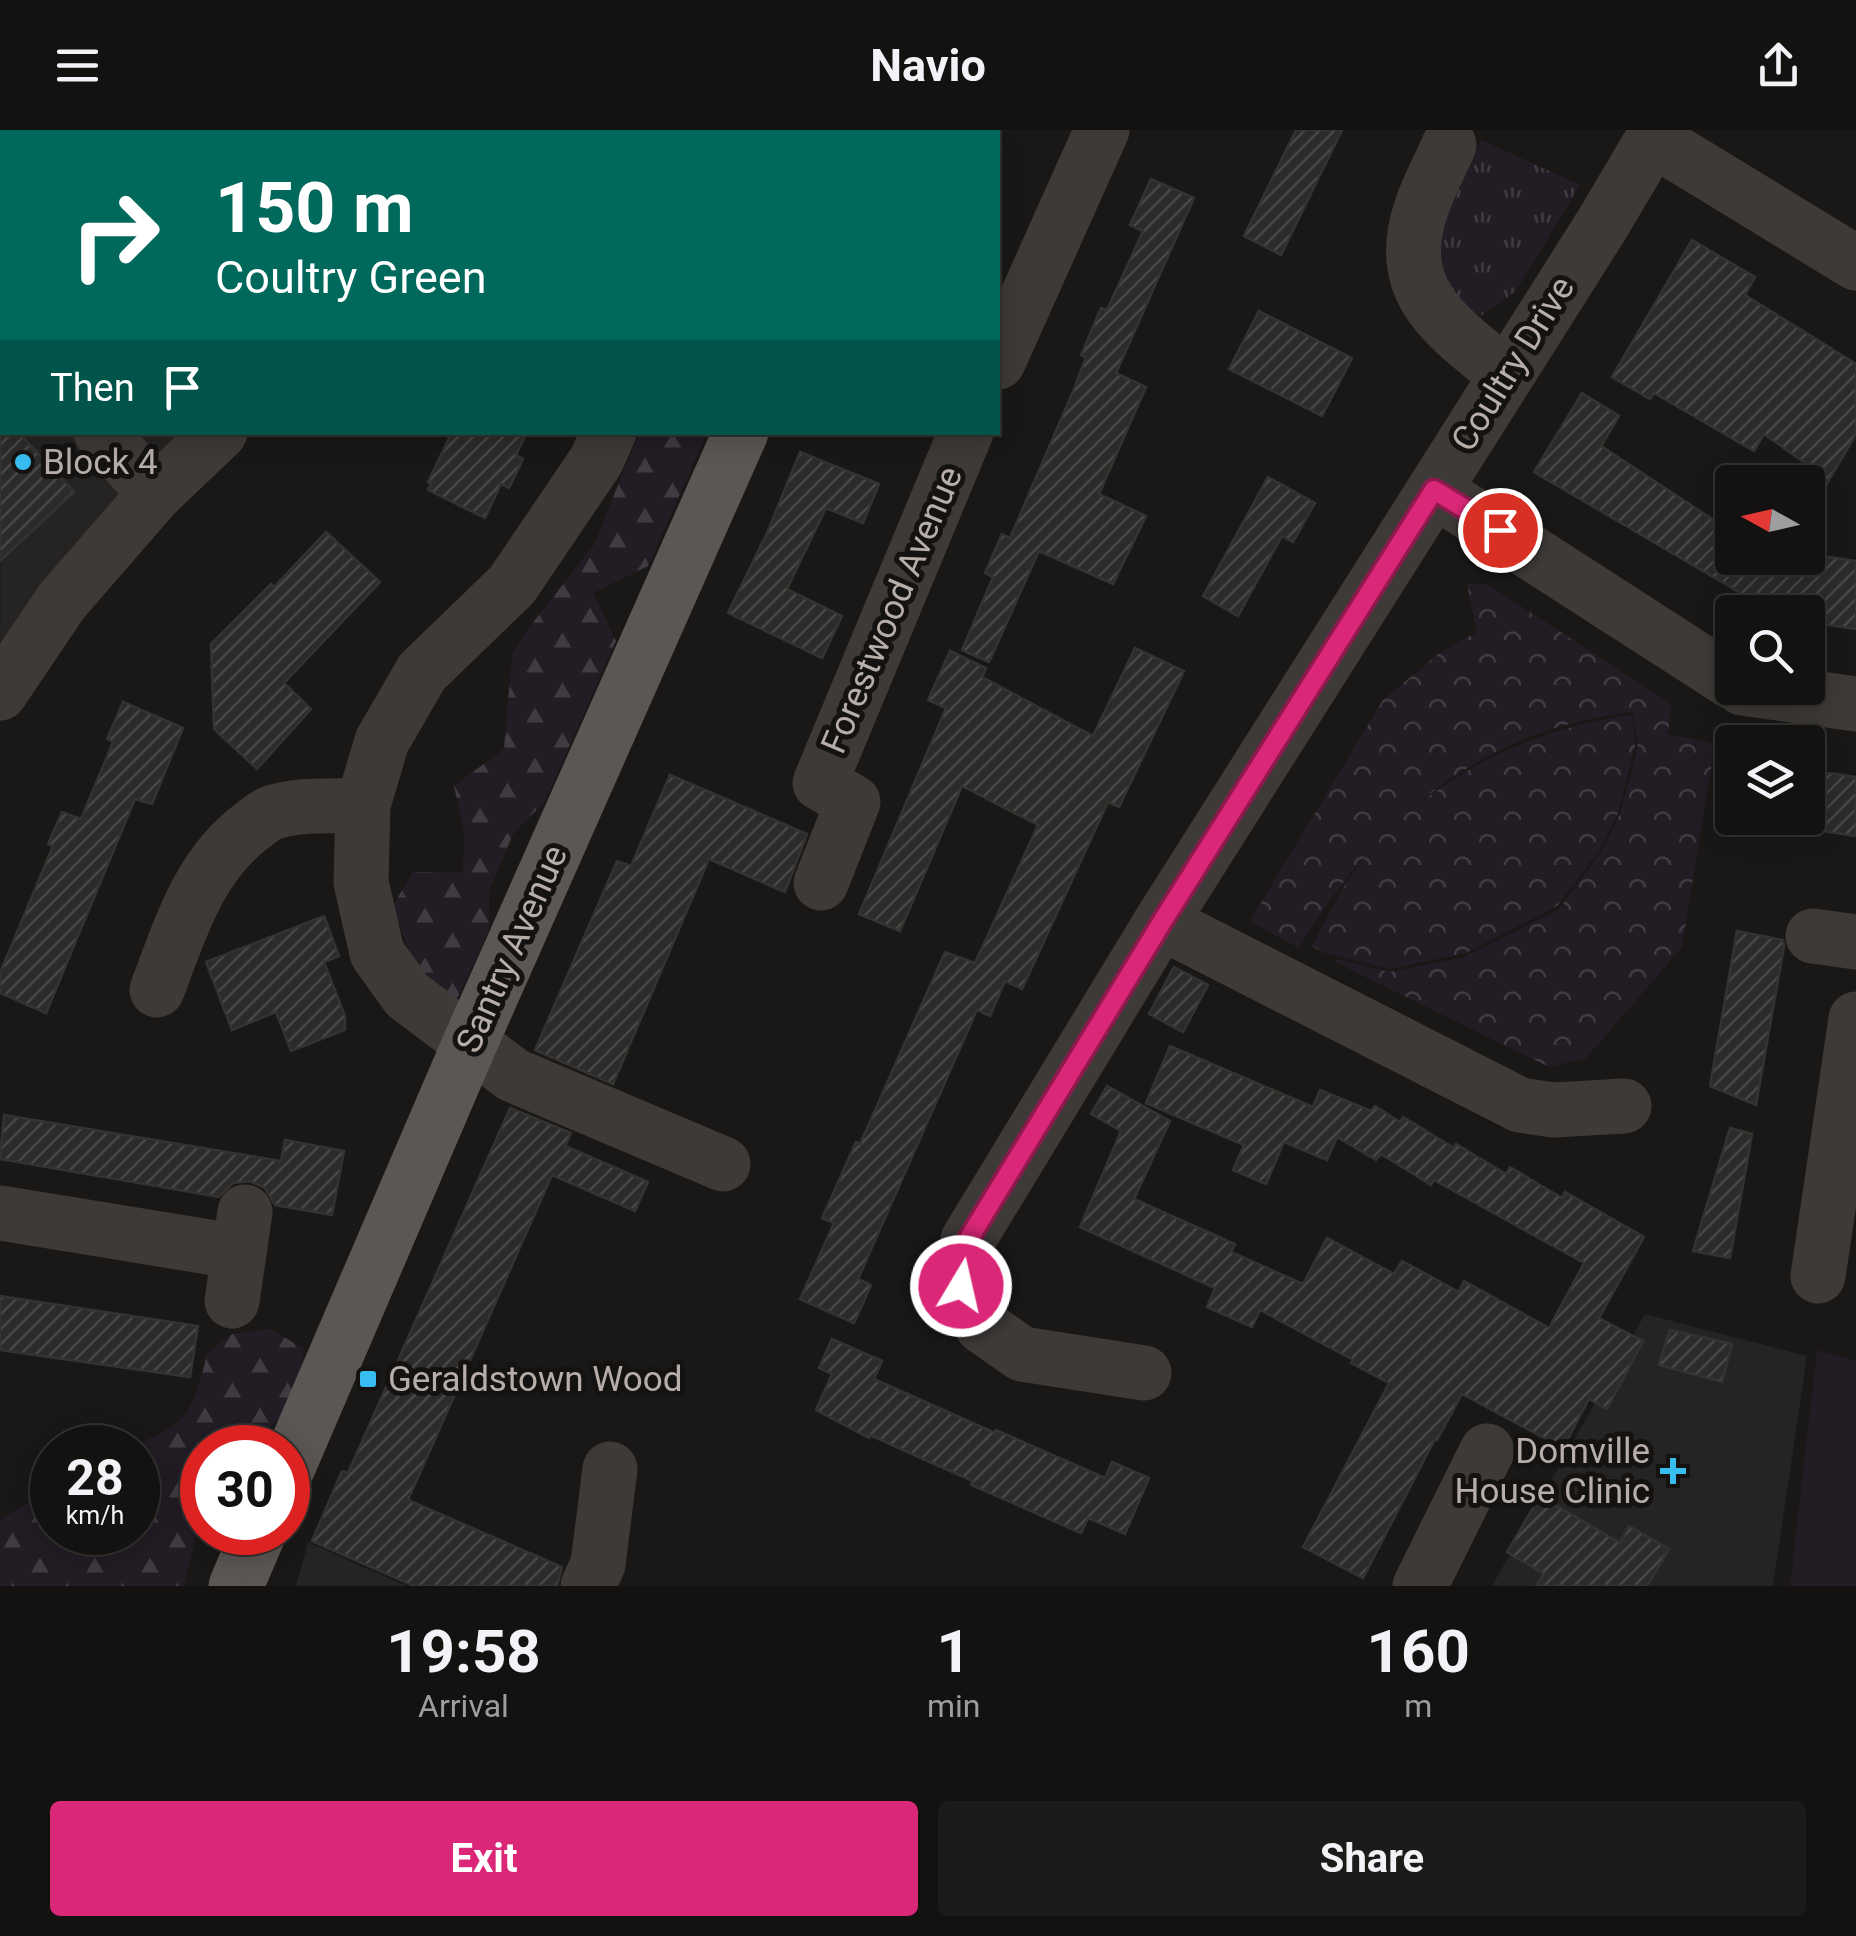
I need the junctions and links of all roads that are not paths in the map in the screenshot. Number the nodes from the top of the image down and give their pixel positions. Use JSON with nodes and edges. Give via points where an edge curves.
{"nodes":[{"id":1,"x":1102,"y":130,"type":"edge"},
{"id":2,"x":1655,"y":134,"type":"edge"},
{"id":3,"x":1449,"y":145,"type":"dead end"},
{"id":4,"x":1856,"y":263,"type":"edge"},
{"id":5,"x":1000,"y":358,"type":"edge"},
{"id":6,"x":1505,"y":374,"type":"junction"},
{"id":7,"x":104,"y":435,"type":"edge"},
{"id":8,"x":217,"y":435,"type":"edge"},
{"id":9,"x":608,"y":435,"type":"edge"},
{"id":10,"x":741,"y":435,"type":"edge"},
{"id":11,"x":965,"y":435,"type":"edge"},
{"id":12,"x":1434,"y":490,"type":"junction"},
{"id":13,"x":156,"y":494,"type":"junction"},
{"id":14,"x":1715,"y":671,"type":"edge"},
{"id":15,"x":3,"y":680,"type":"edge"},
{"id":16,"x":1825,"y":700,"type":"edge"},
{"id":17,"x":1856,"y":704,"type":"edge"},
{"id":18,"x":363,"y":805,"type":"junction"},
{"id":19,"x":821,"y":884,"type":"dead end"},
{"id":20,"x":1162,"y":922,"type":"junction"},
{"id":21,"x":157,"y":990,"type":"dead end"},
{"id":22,"x":1856,"y":1019,"type":"edge"},
{"id":23,"x":470,"y":1043,"type":"junction"},
{"id":24,"x":1624,"y":1106,"type":"dead end"},
{"id":25,"x":723,"y":1164,"type":"dead end"},
{"id":26,"x":0,"y":1213,"type":"edge"},
{"id":27,"x":1841,"y":1224,"type":"edge"},
{"id":28,"x":239,"y":1255,"type":"dead end"},
{"id":29,"x":1818,"y":1276,"type":"dead end"},
{"id":30,"x":1144,"y":1373,"type":"dead end"},
{"id":31,"x":306,"y":1425,"type":"edge"},
{"id":32,"x":1486,"y":1452,"type":"dead end"},
{"id":33,"x":610,"y":1469,"type":"dead end"},
{"id":34,"x":588,"y":1586,"type":"edge"},
{"id":35,"x":1420,"y":1586,"type":"edge"}],
"edges":[{"from":1,"to":5,"type":"street"},
{"from":2,"to":4,"type":"street"},
{"from":2,"to":6,"type":"street","name":"Coultry Drive"},
{"from":3,"to":6,"type":"street","via":[[1420,211],[1418,288],[1447,326]]},
{"from":6,"to":12,"type":"street","name":"Coultry Drive"},
{"from":7,"to":13,"type":"street"},
{"from":8,"to":13,"type":"street"},
{"from":9,"to":18,"type":"street","via":[[512,585],[422,672],[382,741]]},
{"from":10,"to":23,"type":"main road","name":"Santry Avenue"},
{"from":11,"to":19,"type":"street","name":"Forestwood Avenue","via":[[820,783],[853,802]]},
{"from":12,"to":14,"type":"street"},
{"from":12,"to":20,"type":"street","name":"Coultry Drive"},
{"from":13,"to":15,"type":"street"},
{"from":16,"to":17,"type":"street"},
{"from":18,"to":21,"type":"street","via":[[269,814],[235,839],[208,870]]},
{"from":18,"to":23,"type":"street","via":[[361,882],[377,953],[407,994]]},
{"from":20,"to":24,"type":"street","via":[[1520,1104],[1553,1110]]},
{"from":20,"to":30,"type":"street","name":"Coultry Drive","via":[[968,1240],[961,1286],[982,1326],[1022,1354]]},
{"from":22,"to":27,"type":"street"},
{"from":23,"to":25,"type":"street","via":[[513,1075]]},
{"from":23,"to":31,"type":"main road","name":"Santry Avenue"},
{"from":26,"to":28,"type":"street"},
{"from":27,"to":29,"type":"street"},
{"from":32,"to":35,"type":"street"},
{"from":33,"to":34,"type":"street","via":[[598,1564]]}]}
